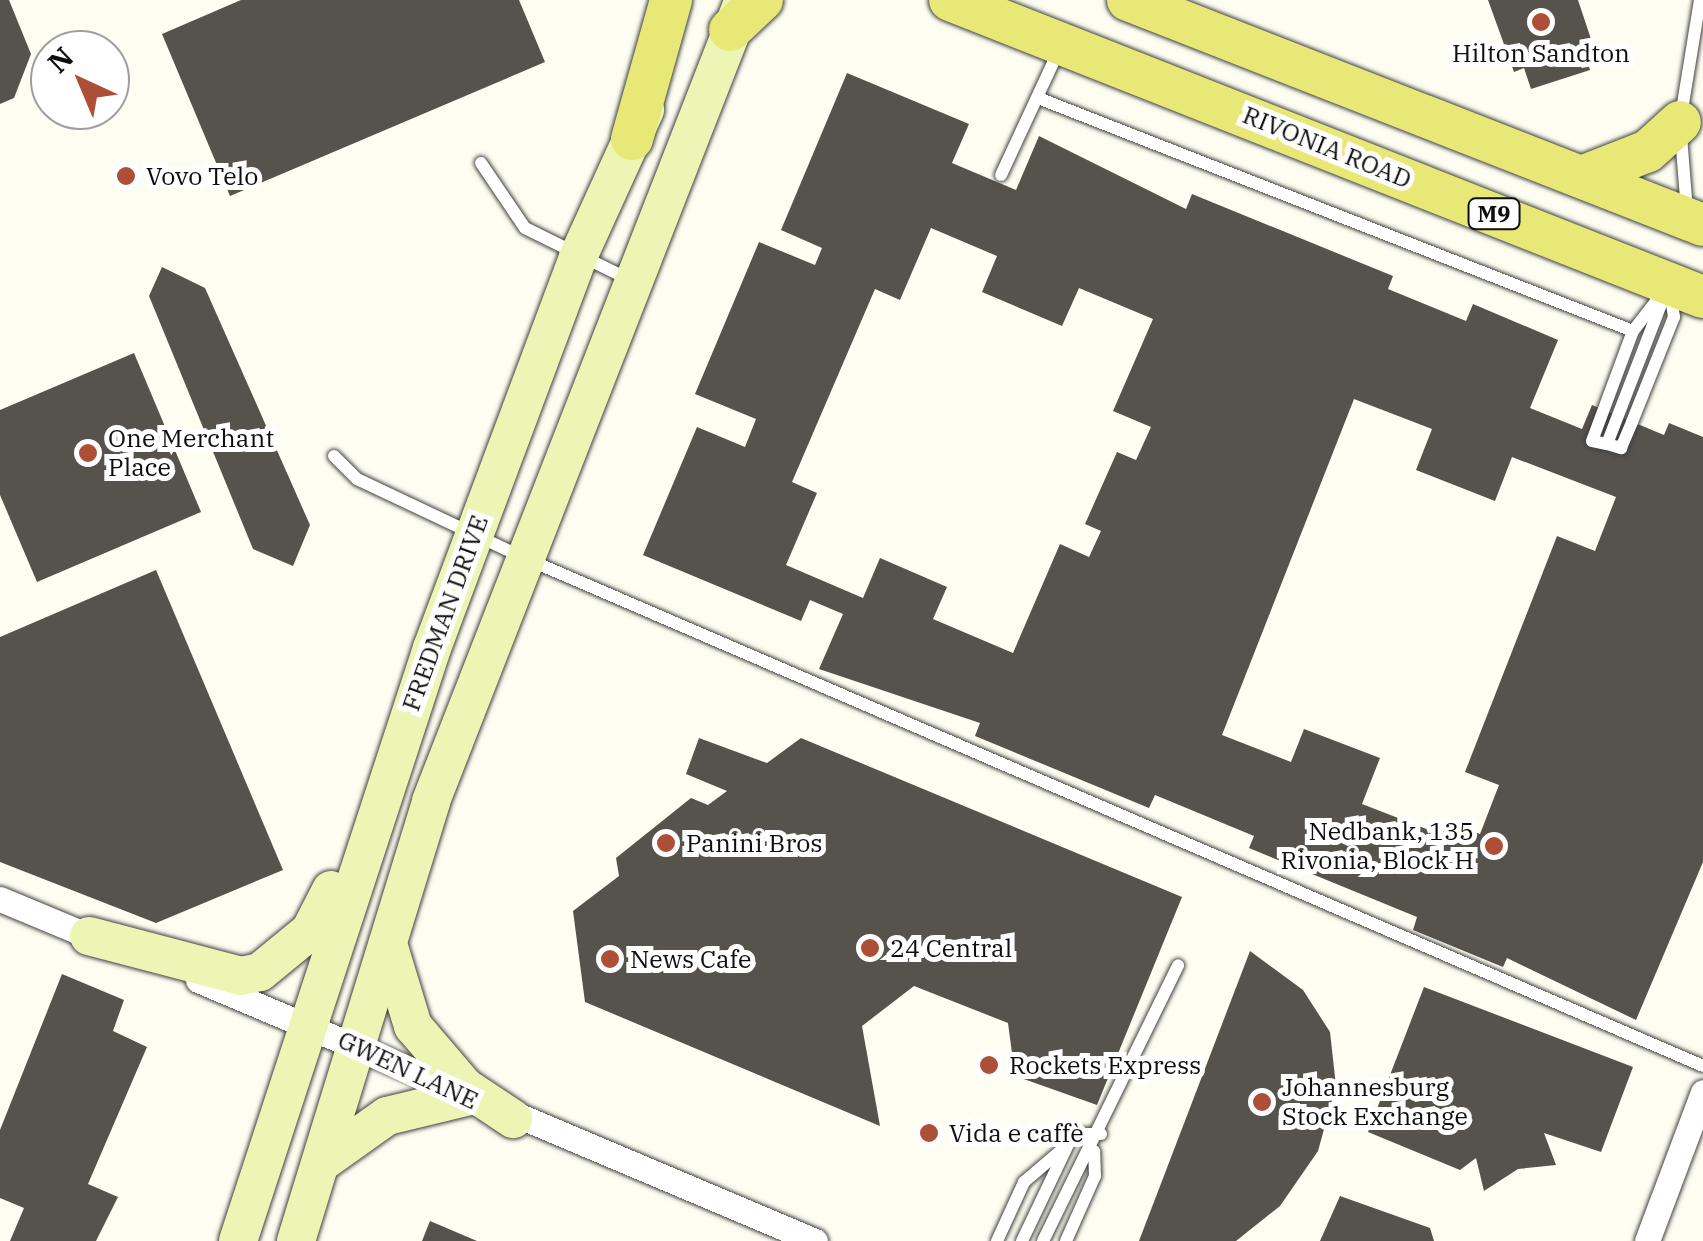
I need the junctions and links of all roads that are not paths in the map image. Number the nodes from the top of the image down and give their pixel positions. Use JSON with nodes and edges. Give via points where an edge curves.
{"nodes":[{"id":1,"x":671,"y":0,"type":"edge"},
{"id":2,"x":694,"y":0,"type":"edge"},
{"id":3,"x":762,"y":0,"type":"edge"},
{"id":4,"x":950,"y":0,"type":"edge"},
{"id":5,"x":1700,"y":0,"type":"edge"},
{"id":6,"x":1135,"y":1,"type":"edge"},
{"id":7,"x":737,"y":15,"type":"edge"},
{"id":8,"x":1061,"y":46,"type":"junction"},
{"id":9,"x":1344,"y":79,"type":"junction"},
{"id":10,"x":1038,"y":98,"type":"junction"},
{"id":11,"x":1680,"y":122,"type":"junction"},
{"id":12,"x":632,"y":139,"type":"junction"},
{"id":13,"x":1320,"y":143,"type":"junction"},
{"id":14,"x":481,"y":163,"type":"dead end"},
{"id":15,"x":1589,"y":174,"type":"junction"},
{"id":16,"x":1001,"y":175,"type":"dead end"},
{"id":17,"x":1695,"y":222,"type":"edge"},
{"id":18,"x":578,"y":257,"type":"junction"},
{"id":19,"x":630,"y":280,"type":"junction"},
{"id":20,"x":1686,"y":292,"type":"edge"},
{"id":21,"x":1633,"y":331,"type":"junction"},
{"id":22,"x":334,"y":456,"type":"dead end"},
{"id":23,"x":474,"y":532,"type":"junction"},
{"id":24,"x":520,"y":556,"type":"junction"},
{"id":25,"x":382,"y":792,"type":"junction"},
{"id":26,"x":0,"y":899,"type":"edge"},
{"id":27,"x":393,"y":920,"type":"junction"},
{"id":28,"x":88,"y":936,"type":"junction"},
{"id":29,"x":1178,"y":965,"type":"dead end"},
{"id":30,"x":304,"y":1022,"type":"junction"},
{"id":31,"x":359,"y":1045,"type":"junction"},
{"id":32,"x":1703,"y":1066,"type":"edge"},
{"id":33,"x":1703,"y":1092,"type":"edge"},
{"id":34,"x":466,"y":1097,"type":"junction"},
{"id":35,"x":513,"y":1119,"type":"junction"},
{"id":36,"x":1101,"y":1134,"type":"junction"},
{"id":37,"x":1064,"y":1148,"type":"junction"},
{"id":38,"x":1094,"y":1151,"type":"junction"},
{"id":39,"x":318,"y":1166,"type":"junction"},
{"id":40,"x":238,"y":1241,"type":"edge"},
{"id":41,"x":296,"y":1241,"type":"edge"},
{"id":42,"x":815,"y":1241,"type":"edge"},
{"id":43,"x":996,"y":1241,"type":"edge"},
{"id":44,"x":1022,"y":1241,"type":"edge"},
{"id":45,"x":1043,"y":1241,"type":"edge"},
{"id":46,"x":1066,"y":1241,"type":"edge"},
{"id":47,"x":1648,"y":1241,"type":"edge"}],
"edges":[{"from":1,"to":12,"type":"main road"},
{"from":2,"to":12,"type":"street","name":"FREDMAN DRIVE"},
{"from":3,"to":7,"type":"main road"},
{"from":4,"to":8,"type":"main road","name":"RIVONIA ROAD","number":"M9"},
{"from":5,"to":11,"type":"lane"},
{"from":6,"to":9,"type":"main road"},
{"from":7,"to":19,"type":"street","name":"FREDMAN DRIVE"},
{"from":8,"to":10,"type":"lane"},
{"from":8,"to":13,"type":"main road","name":"RIVONIA ROAD","number":"M9"},
{"from":9,"to":13,"type":"main road"},
{"from":9,"to":15,"type":"main road"},
{"from":10,"to":16,"type":"lane"},
{"from":10,"to":21,"type":"lane"},
{"from":11,"to":15,"type":"main road","via":[[1648,151]]},
{"from":11,"to":17,"type":"lane"},
{"from":12,"to":18,"type":"street","name":"FREDMAN DRIVE"},
{"from":13,"to":20,"type":"main road","name":"RIVONIA ROAD","number":"M9"},
{"from":14,"to":18,"type":"lane","via":[[508,214]]},
{"from":15,"to":17,"type":"main road"},
{"from":18,"to":19,"type":"lane"},
{"from":18,"to":23,"type":"street","name":"FREDMAN DRIVE"},
{"from":19,"to":24,"type":"street","name":"FREDMAN DRIVE"},
{"from":20,"to":21,"type":"lane"},
{"from":20,"to":21,"type":"lane","via":[[1608,444],[1592,434]]},
{"from":22,"to":23,"type":"lane","via":[[357,479]]},
{"from":23,"to":24,"type":"lane"},
{"from":23,"to":25,"type":"street","name":"FREDMAN DRIVE"},
{"from":24,"to":27,"type":"street","name":"FREDMAN DRIVE"},
{"from":24,"to":32,"type":"lane"},
{"from":25,"to":28,"type":"street","via":[[310,931],[260,972],[242,976]]},
{"from":25,"to":30,"type":"street","name":"FREDMAN DRIVE"},
{"from":26,"to":28,"type":"street","name":"GWEN LANE"},
{"from":27,"to":31,"type":"street","name":"FREDMAN DRIVE"},
{"from":27,"to":35,"type":"street","via":[[394,978],[413,1026],[465,1087]]},
{"from":28,"to":30,"type":"street","name":"GWEN LANE"},
{"from":29,"to":36,"type":"lane"},
{"from":30,"to":31,"type":"street","name":"GWEN LANE"},
{"from":30,"to":40,"type":"street","name":"FREDMAN DRIVE"},
{"from":31,"to":34,"type":"street","name":"GWEN LANE"},
{"from":31,"to":39,"type":"street","name":"FREDMAN DRIVE"},
{"from":33,"to":47,"type":"street"},
{"from":34,"to":35,"type":"street","name":"GWEN LANE"},
{"from":34,"to":39,"type":"street","via":[[387,1116]]},
{"from":35,"to":42,"type":"street","name":"GWEN LANE"},
{"from":36,"to":37,"type":"lane","via":[[1082,1129]]},
{"from":36,"to":38,"type":"lane"},
{"from":37,"to":43,"type":"lane","via":[[1024,1182]]},
{"from":37,"to":44,"type":"lane"},
{"from":38,"to":45,"type":"lane"},
{"from":38,"to":46,"type":"lane","via":[[1095,1176]]},
{"from":39,"to":41,"type":"street","name":"FREDMAN DRIVE"}]}
